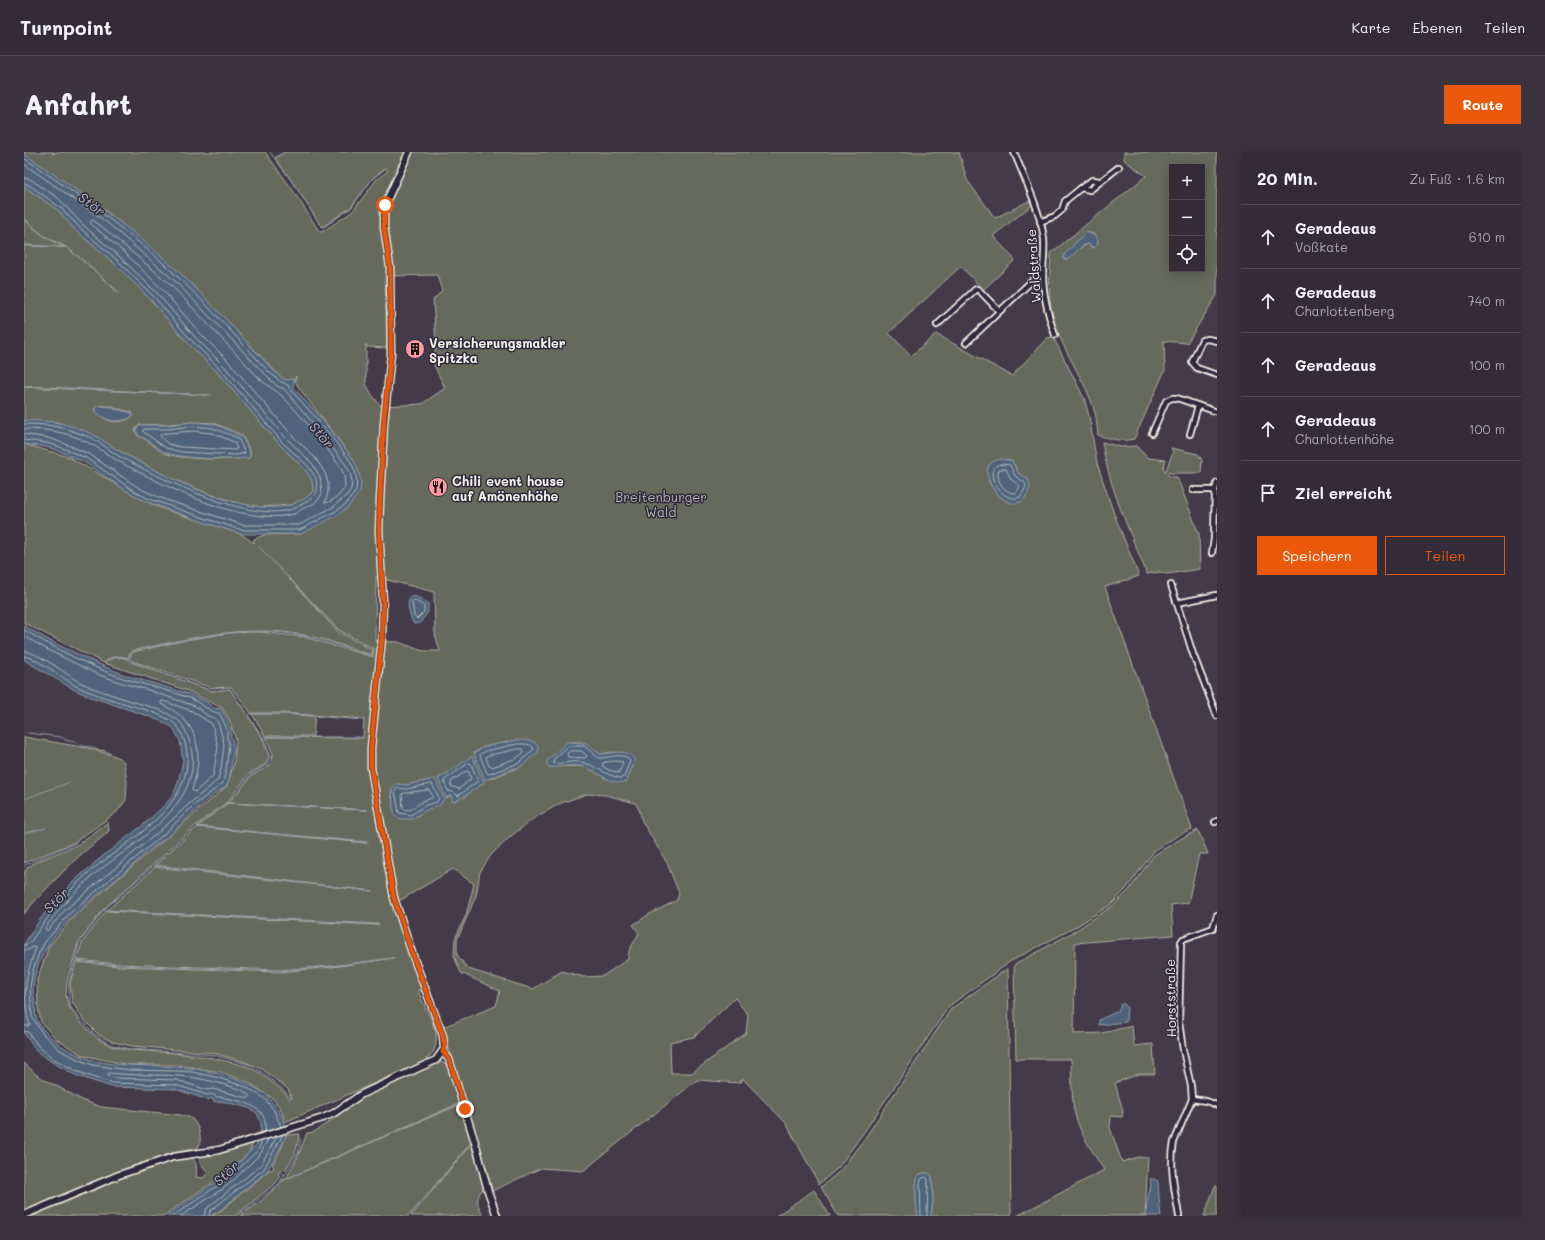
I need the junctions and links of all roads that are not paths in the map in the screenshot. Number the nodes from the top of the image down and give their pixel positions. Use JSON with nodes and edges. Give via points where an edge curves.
{"nodes":[{"id":1,"x":409,"y":152,"type":"edge"},
{"id":2,"x":1014,"y":152,"type":"edge"},
{"id":3,"x":1119,"y":167,"type":"dead end"},
{"id":4,"x":1040,"y":222,"type":"junction"},
{"id":5,"x":1043,"y":273,"type":"junction"},
{"id":6,"x":999,"y":311,"type":"junction"},
{"id":7,"x":937,"y":325,"type":"dead end"},
{"id":8,"x":1055,"y":335,"type":"dead end"},
{"id":9,"x":1217,"y":341,"type":"edge"},
{"id":10,"x":966,"y":343,"type":"dead end"},
{"id":11,"x":1217,"y":376,"type":"edge"},
{"id":12,"x":1198,"y":406,"type":"junction"},
{"id":13,"x":1217,"y":412,"type":"edge"},
{"id":14,"x":1152,"y":433,"type":"dead end"},
{"id":15,"x":1190,"y":434,"type":"dead end"},
{"id":16,"x":1217,"y":483,"type":"edge"},
{"id":17,"x":1194,"y":490,"type":"dead end"},
{"id":18,"x":1215,"y":490,"type":"junction"},
{"id":19,"x":1212,"y":554,"type":"dead end"},
{"id":20,"x":1171,"y":585,"type":"dead end"},
{"id":21,"x":1217,"y":596,"type":"edge"},
{"id":22,"x":1177,"y":603,"type":"junction"},
{"id":23,"x":1217,"y":714,"type":"edge"},
{"id":24,"x":1217,"y":916,"type":"edge"},
{"id":25,"x":443,"y":1052,"type":"junction"},
{"id":26,"x":1192,"y":1099,"type":"junction"},
{"id":27,"x":1217,"y":1105,"type":"edge"},
{"id":28,"x":24,"y":1215,"type":"edge"},
{"id":29,"x":497,"y":1216,"type":"edge"},
{"id":30,"x":1179,"y":1216,"type":"edge"}],
"edges":[{"from":1,"to":25,"type":"main road","via":[[384,212],[390,267],[391,353],[384,418],[380,500],[382,638],[371,747],[371,774],[389,879],[426,994],[443,1036]]},
{"from":2,"to":4,"type":"street","name":"Waldstraße"},
{"from":3,"to":4,"type":"street","via":[[1090,190],[1081,188],[1065,201],[1062,210],[1055,216]]},
{"from":4,"to":5,"type":"street","name":"Waldstraße","via":[[1044,244]]},
{"from":5,"to":6,"type":"street"},
{"from":5,"to":8,"type":"street","name":"Waldstraße","via":[[1046,305]]},
{"from":6,"to":7,"type":"street","via":[[976,289]]},
{"from":6,"to":10,"type":"street"},
{"from":9,"to":11,"type":"street","via":[[1202,340],[1192,362],[1197,368]]},
{"from":12,"to":13,"type":"street"},
{"from":12,"to":14,"type":"street","via":[[1177,398],[1166,401]]},
{"from":12,"to":15,"type":"street"},
{"from":16,"to":18,"type":"street"},
{"from":17,"to":18,"type":"street"},
{"from":18,"to":19,"type":"street"},
{"from":20,"to":22,"type":"street"},
{"from":21,"to":22,"type":"street"},
{"from":22,"to":23,"type":"street","via":[[1193,654]]},
{"from":24,"to":26,"type":"street","name":"Horststraße","via":[[1213,928],[1181,942],[1179,1022]]},
{"from":25,"to":28,"type":"main road","via":[[436,1060],[362,1094],[328,1116],[219,1150],[173,1157],[119,1175]]},
{"from":25,"to":29,"type":"main road","via":[[449,1059]]},
{"from":26,"to":27,"type":"street"},
{"from":26,"to":30,"type":"street","name":"Horststraße","via":[[1173,1148],[1172,1171]]}]}
